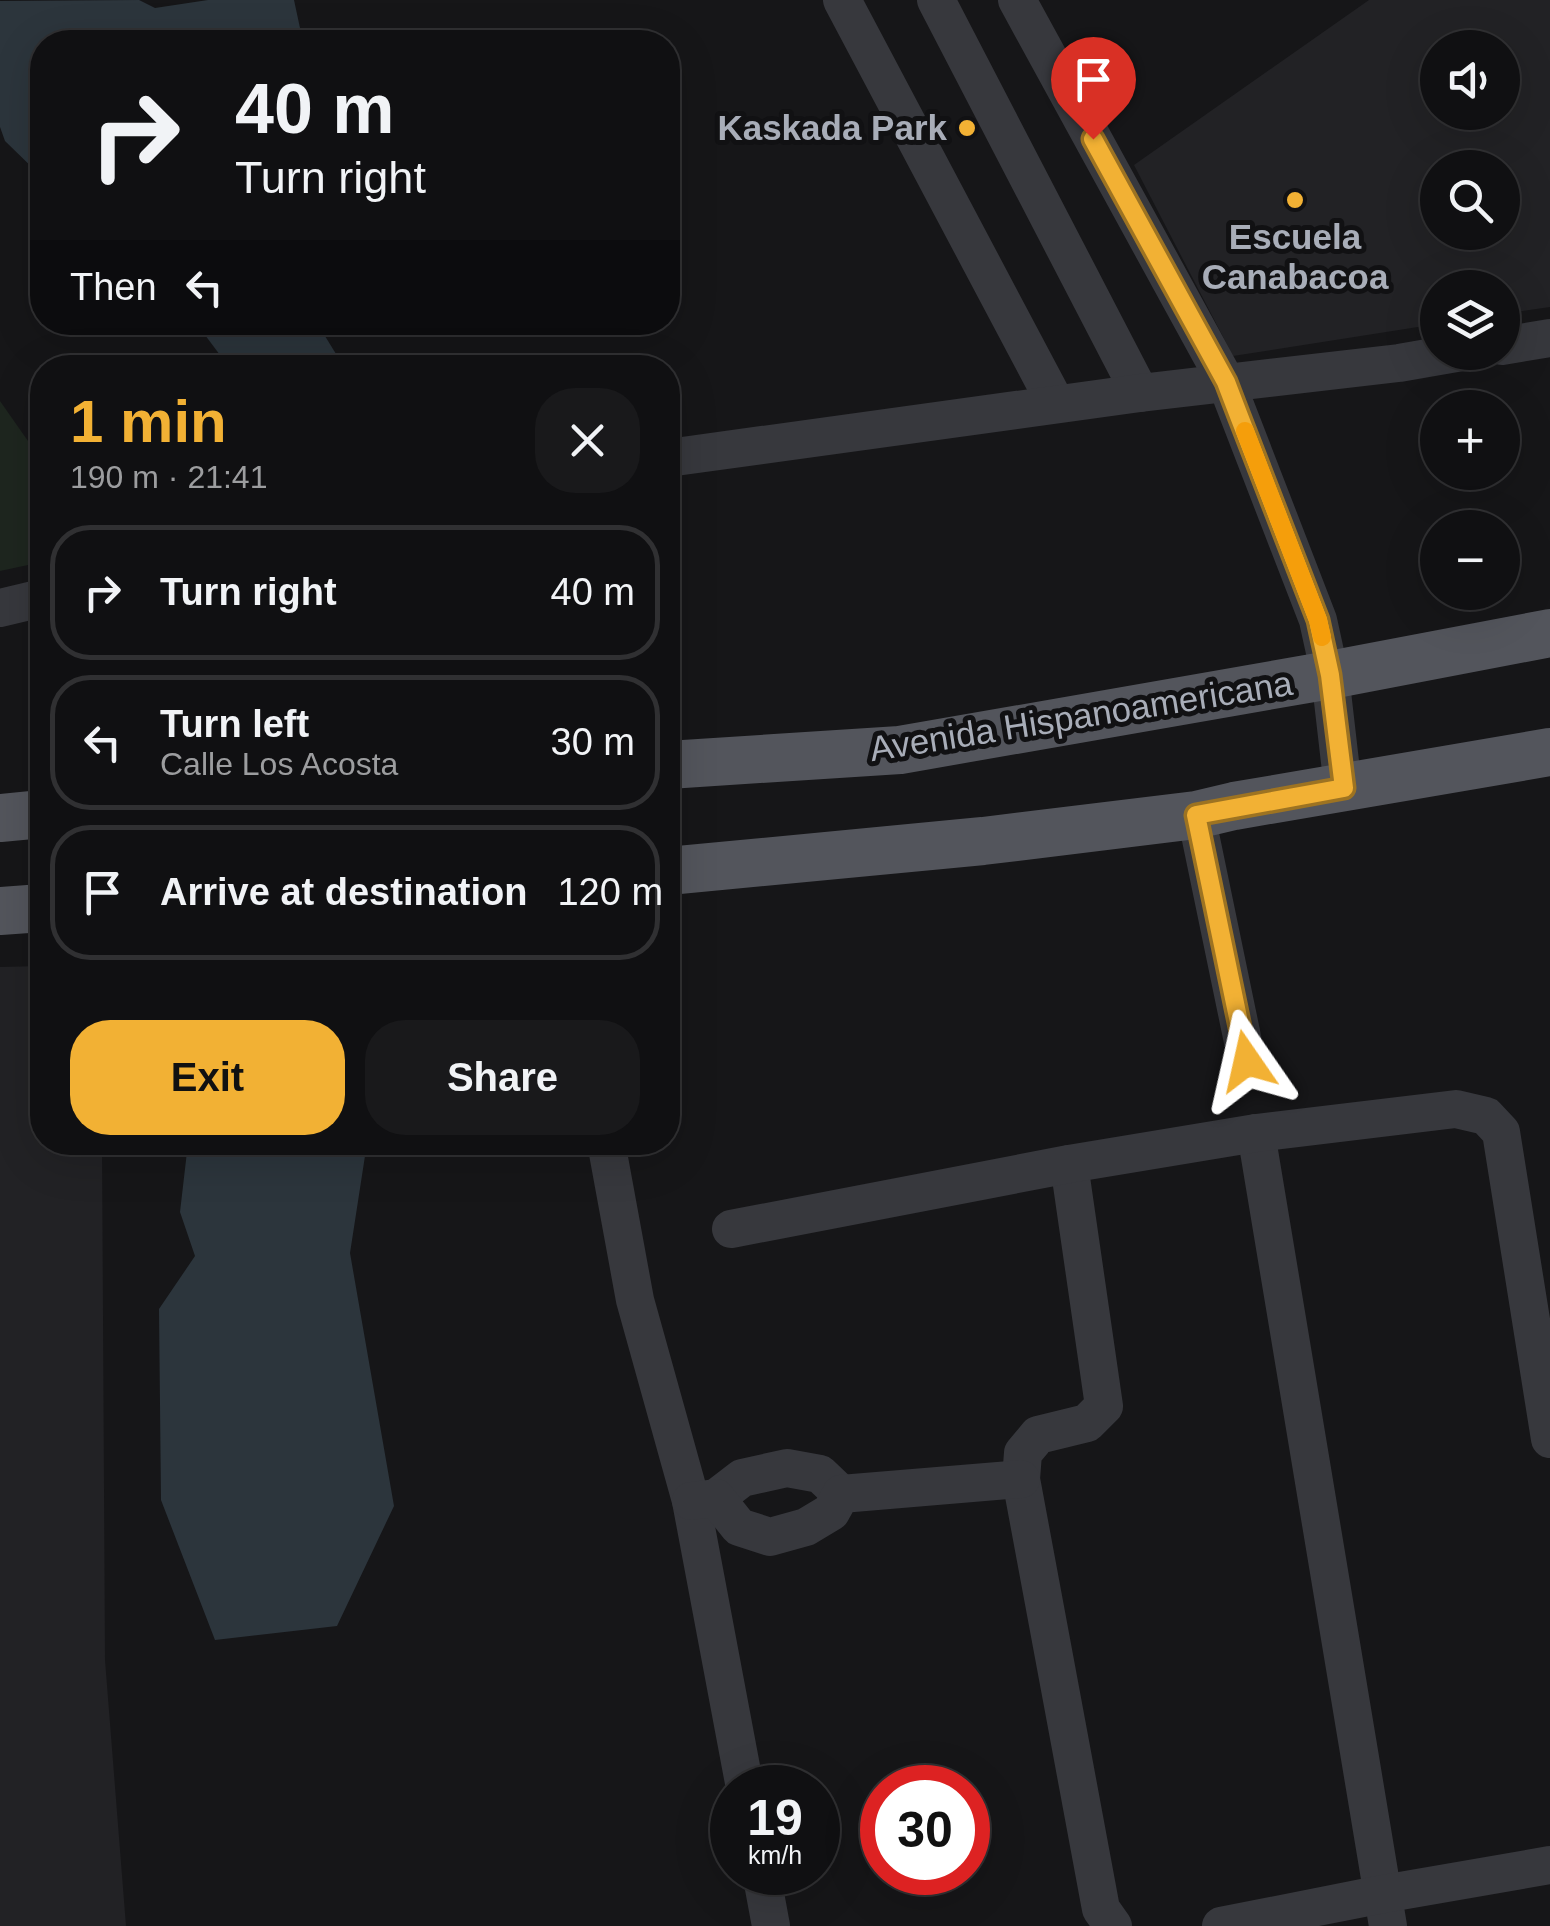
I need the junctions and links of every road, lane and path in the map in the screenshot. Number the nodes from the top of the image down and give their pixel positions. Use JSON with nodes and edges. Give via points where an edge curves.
{"nodes":[{"id":1,"x":842,"y":0,"type":"edge"},
{"id":2,"x":936,"y":0,"type":"edge"},
{"id":3,"x":1017,"y":0,"type":"edge"},
{"id":4,"x":1550,"y":338,"type":"edge"},
{"id":5,"x":1520,"y":343,"type":"edge"},
{"id":6,"x":1420,"y":359,"type":"edge"},
{"id":7,"x":1226,"y":382,"type":"junction"},
{"id":8,"x":1140,"y":393,"type":"junction"},
{"id":9,"x":1056,"y":404,"type":"junction"},
{"id":10,"x":680,"y":456,"type":"edge"},
{"id":11,"x":30,"y":601,"type":"edge"},
{"id":12,"x":0,"y":608,"type":"edge"},
{"id":13,"x":1550,"y":633,"type":"edge"},
{"id":14,"x":1330,"y":675,"type":"junction"},
{"id":15,"x":1550,"y":752,"type":"edge"},
{"id":16,"x":680,"y":764,"type":"edge"},
{"id":17,"x":1344,"y":788,"type":"junction"},
{"id":18,"x":30,"y":815,"type":"edge"},
{"id":19,"x":1196,"y":815,"type":"junction"},
{"id":20,"x":0,"y":818,"type":"edge"},
{"id":21,"x":680,"y":870,"type":"edge"},
{"id":22,"x":30,"y":909,"type":"edge"},
{"id":23,"x":0,"y":911,"type":"edge"},
{"id":24,"x":1247,"y":1061,"type":"dead end"},
{"id":25,"x":1256,"y":1133,"type":"junction"},
{"id":26,"x":608,"y":1155,"type":"edge"},
{"id":27,"x":1069,"y":1164,"type":"junction"},
{"id":28,"x":731,"y":1228,"type":"dead end"},
{"id":29,"x":1550,"y":1440,"type":"edge"},
{"id":30,"x":1020,"y":1479,"type":"junction"},
{"id":31,"x":841,"y":1494,"type":"junction"},
{"id":32,"x":703,"y":1500,"type":"junction"},
{"id":33,"x":742,"y":1765,"type":"edge"},
{"id":34,"x":1550,"y":1866,"type":"edge"},
{"id":35,"x":766,"y":1895,"type":"edge"},
{"id":36,"x":1385,"y":1910,"type":"edge"},
{"id":37,"x":772,"y":1926,"type":"edge"},
{"id":38,"x":1114,"y":1926,"type":"edge"},
{"id":39,"x":1220,"y":1926,"type":"edge"}],
"edges":[{"from":1,"to":9,"type":"street"},
{"from":2,"to":8,"type":"street"},
{"from":3,"to":7,"type":"street"},
{"from":4,"to":5,"type":"street"},
{"from":6,"to":7,"type":"street"},
{"from":7,"to":8,"type":"street"},
{"from":7,"to":14,"type":"street","via":[[1318,620]]},
{"from":8,"to":9,"type":"street"},
{"from":9,"to":10,"type":"street"},
{"from":11,"to":12,"type":"street"},
{"from":13,"to":14,"type":"main road","name":"Avenida Hispanoamericana"},
{"from":14,"to":16,"type":"main road","name":"Avenida Hispanoamericana","via":[[900,750]]},
{"from":14,"to":17,"type":"street"},
{"from":15,"to":17,"type":"main road"},
{"from":17,"to":19,"type":"main road"},
{"from":18,"to":20,"type":"main road"},
{"from":19,"to":21,"type":"main road"},
{"from":19,"to":24,"type":"street"},
{"from":22,"to":23,"type":"main road"},
{"from":25,"to":27,"type":"street"},
{"from":25,"to":29,"type":"street","via":[[1456,1109],[1486,1116],[1501,1132]]},
{"from":25,"to":36,"type":"street"},
{"from":26,"to":32,"type":"street","via":[[635,1300]]},
{"from":27,"to":28,"type":"street"},
{"from":27,"to":30,"type":"street","via":[[1104,1406],[1087,1423],[1038,1435],[1022,1453]]},
{"from":30,"to":31,"type":"street"},
{"from":30,"to":38,"type":"street","via":[[1102,1909]]},
{"from":31,"to":32,"type":"street","via":[[820,1474],[787,1468],[742,1478]]},
{"from":31,"to":32,"type":"street","via":[[831,1512],[806,1527],[770,1536],[738,1526]]},
{"from":32,"to":33,"type":"street"},
{"from":34,"to":36,"type":"street"},
{"from":35,"to":37,"type":"street"},
{"from":36,"to":39,"type":"street"}]}
